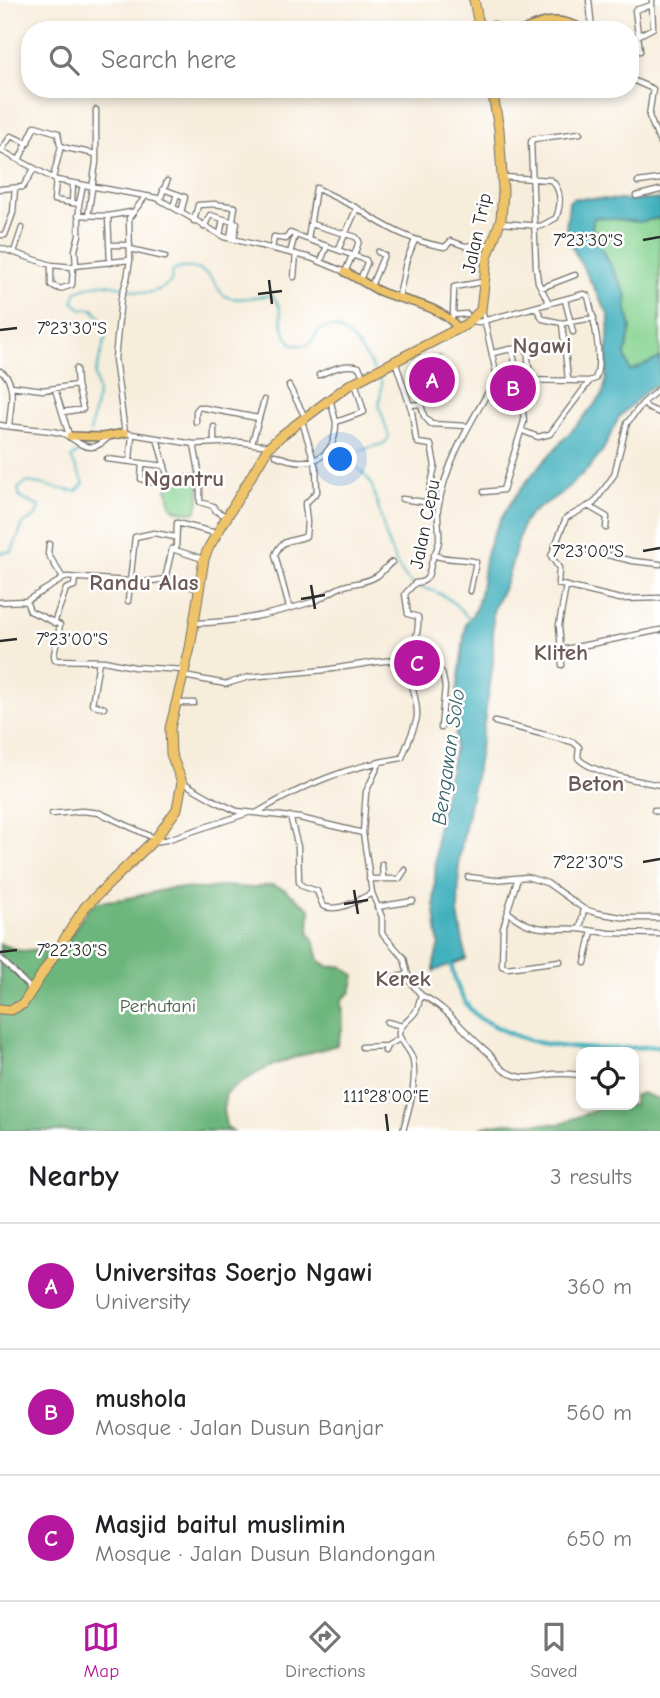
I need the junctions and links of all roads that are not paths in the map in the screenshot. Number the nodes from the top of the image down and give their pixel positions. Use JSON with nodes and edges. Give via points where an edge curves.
{"nodes":[{"id":1,"x":474,"y":0,"type":"edge"},
{"id":2,"x":589,"y":0,"type":"edge"},
{"id":3,"x":652,"y":3,"type":"edge"},
{"id":4,"x":478,"y":21,"type":"edge"},
{"id":5,"x":591,"y":21,"type":"edge"},
{"id":6,"x":636,"y":21,"type":"edge"},
{"id":7,"x":639,"y":34,"type":"edge"},
{"id":8,"x":639,"y":46,"type":"edge"},
{"id":9,"x":640,"y":51,"type":"dead end"},
{"id":10,"x":639,"y":83,"type":"edge"},
{"id":11,"x":493,"y":98,"type":"edge"},
{"id":12,"x":96,"y":110,"type":"dead end"},
{"id":13,"x":657,"y":125,"type":"edge"},
{"id":14,"x":580,"y":133,"type":"dead end"},
{"id":15,"x":28,"y":143,"type":"junction"},
{"id":16,"x":660,"y":143,"type":"edge"},
{"id":17,"x":61,"y":146,"type":"junction"},
{"id":18,"x":1,"y":150,"type":"edge"},
{"id":19,"x":96,"y":154,"type":"junction"},
{"id":20,"x":19,"y":160,"type":"junction"},
{"id":21,"x":34,"y":169,"type":"junction"},
{"id":22,"x":503,"y":177,"type":"junction"},
{"id":23,"x":55,"y":179,"type":"junction"},
{"id":24,"x":660,"y":179,"type":"edge"},
{"id":25,"x":533,"y":180,"type":"junction"},
{"id":26,"x":167,"y":181,"type":"dead end"},
{"id":27,"x":638,"y":182,"type":"dead end"},
{"id":28,"x":73,"y":183,"type":"junction"},
{"id":29,"x":83,"y":185,"type":"junction"},
{"id":30,"x":93,"y":187,"type":"junction"},
{"id":31,"x":15,"y":188,"type":"junction"},
{"id":32,"x":0,"y":189,"type":"edge"},
{"id":33,"x":163,"y":189,"type":"junction"},
{"id":34,"x":660,"y":190,"type":"edge"},
{"id":35,"x":177,"y":194,"type":"junction"},
{"id":36,"x":636,"y":196,"type":"dead end"},
{"id":37,"x":145,"y":197,"type":"junction"},
{"id":38,"x":160,"y":200,"type":"junction"},
{"id":39,"x":72,"y":203,"type":"junction"},
{"id":40,"x":79,"y":204,"type":"junction"},
{"id":41,"x":173,"y":207,"type":"junction"},
{"id":42,"x":357,"y":208,"type":"junction"},
{"id":43,"x":132,"y":211,"type":"junction"},
{"id":44,"x":181,"y":212,"type":"junction"},
{"id":45,"x":78,"y":215,"type":"junction"},
{"id":46,"x":88,"y":216,"type":"junction"},
{"id":47,"x":108,"y":216,"type":"junction"},
{"id":48,"x":223,"y":219,"type":"junction"},
{"id":49,"x":194,"y":221,"type":"junction"},
{"id":50,"x":233,"y":222,"type":"junction"},
{"id":51,"x":499,"y":223,"type":"junction"},
{"id":52,"x":311,"y":224,"type":"junction"},
{"id":53,"x":533,"y":226,"type":"junction"},
{"id":54,"x":205,"y":227,"type":"junction"},
{"id":55,"x":22,"y":228,"type":"dead end"},
{"id":56,"x":345,"y":234,"type":"junction"},
{"id":57,"x":0,"y":235,"type":"edge"},
{"id":58,"x":220,"y":235,"type":"junction"},
{"id":59,"x":295,"y":235,"type":"junction"},
{"id":60,"x":232,"y":239,"type":"junction"},
{"id":61,"x":308,"y":239,"type":"junction"},
{"id":62,"x":415,"y":240,"type":"junction"},
{"id":63,"x":491,"y":244,"type":"junction"},
{"id":64,"x":109,"y":245,"type":"junction"},
{"id":65,"x":327,"y":246,"type":"junction"},
{"id":66,"x":130,"y":247,"type":"junction"},
{"id":67,"x":0,"y":248,"type":"edge"},
{"id":68,"x":272,"y":248,"type":"junction"},
{"id":69,"x":338,"y":250,"type":"junction"},
{"id":70,"x":15,"y":252,"type":"junction"},
{"id":71,"x":378,"y":252,"type":"dead end"},
{"id":72,"x":293,"y":253,"type":"junction"},
{"id":73,"x":353,"y":256,"type":"junction"},
{"id":74,"x":165,"y":257,"type":"dead end"},
{"id":75,"x":130,"y":260,"type":"junction"},
{"id":76,"x":321,"y":261,"type":"junction"},
{"id":77,"x":110,"y":263,"type":"junction"},
{"id":78,"x":51,"y":265,"type":"junction"},
{"id":79,"x":74,"y":266,"type":"junction"},
{"id":80,"x":345,"y":272,"type":"junction"},
{"id":81,"x":575,"y":275,"type":"dead end"},
{"id":82,"x":294,"y":277,"type":"dead end"},
{"id":83,"x":360,"y":280,"type":"junction"},
{"id":84,"x":483,"y":282,"type":"junction"},
{"id":85,"x":371,"y":286,"type":"junction"},
{"id":86,"x":541,"y":288,"type":"junction"},
{"id":87,"x":399,"y":297,"type":"junction"},
{"id":88,"x":565,"y":300,"type":"junction"},
{"id":89,"x":549,"y":303,"type":"junction"},
{"id":90,"x":536,"y":307,"type":"junction"},
{"id":91,"x":482,"y":308,"type":"junction"},
{"id":92,"x":452,"y":317,"type":"junction"},
{"id":93,"x":469,"y":318,"type":"junction"},
{"id":94,"x":594,"y":318,"type":"junction"},
{"id":95,"x":485,"y":320,"type":"junction"},
{"id":96,"x":572,"y":321,"type":"junction"},
{"id":97,"x":562,"y":323,"type":"junction"},
{"id":98,"x":458,"y":328,"type":"junction"},
{"id":99,"x":573,"y":332,"type":"dead end"},
{"id":100,"x":512,"y":349,"type":"junction"},
{"id":101,"x":493,"y":353,"type":"junction"},
{"id":102,"x":395,"y":360,"type":"junction"},
{"id":103,"x":529,"y":368,"type":"junction"},
{"id":104,"x":76,"y":369,"type":"dead end"},
{"id":105,"x":0,"y":371,"type":"edge"},
{"id":106,"x":319,"y":375,"type":"dead end"},
{"id":107,"x":363,"y":377,"type":"junction"},
{"id":108,"x":498,"y":377,"type":"junction"},
{"id":109,"x":535,"y":379,"type":"junction"},
{"id":110,"x":568,"y":379,"type":"junction"},
{"id":111,"x":504,"y":380,"type":"junction"},
{"id":112,"x":589,"y":381,"type":"junction"},
{"id":113,"x":77,"y":385,"type":"junction"},
{"id":114,"x":12,"y":386,"type":"junction"},
{"id":115,"x":289,"y":386,"type":"dead end"},
{"id":116,"x":660,"y":388,"type":"edge"},
{"id":117,"x":55,"y":389,"type":"junction"},
{"id":118,"x":330,"y":399,"type":"junction"},
{"id":119,"x":264,"y":400,"type":"dead end"},
{"id":120,"x":643,"y":403,"type":"junction"},
{"id":121,"x":410,"y":405,"type":"junction"},
{"id":122,"x":63,"y":412,"type":"junction"},
{"id":123,"x":660,"y":413,"type":"edge"},
{"id":124,"x":258,"y":418,"type":"junction"},
{"id":125,"x":304,"y":420,"type":"junction"},
{"id":126,"x":196,"y":422,"type":"dead end"},
{"id":127,"x":335,"y":422,"type":"junction"},
{"id":128,"x":0,"y":425,"type":"edge"},
{"id":129,"x":9,"y":426,"type":"junction"},
{"id":130,"x":467,"y":426,"type":"junction"},
{"id":131,"x":214,"y":427,"type":"dead end"},
{"id":132,"x":523,"y":430,"type":"junction"},
{"id":133,"x":129,"y":434,"type":"junction"},
{"id":134,"x":111,"y":435,"type":"junction"},
{"id":135,"x":70,"y":436,"type":"junction"},
{"id":136,"x":157,"y":438,"type":"junction"},
{"id":137,"x":214,"y":443,"type":"junction"},
{"id":138,"x":252,"y":443,"type":"junction"},
{"id":139,"x":194,"y":444,"type":"junction"},
{"id":140,"x":270,"y":446,"type":"junction"},
{"id":141,"x":275,"y":455,"type":"dead end"},
{"id":142,"x":107,"y":459,"type":"dead end"},
{"id":143,"x":130,"y":460,"type":"junction"},
{"id":144,"x":314,"y":460,"type":"junction"},
{"id":145,"x":142,"y":465,"type":"junction"},
{"id":146,"x":164,"y":466,"type":"junction"},
{"id":147,"x":200,"y":477,"type":"junction"},
{"id":148,"x":169,"y":482,"type":"junction"},
{"id":149,"x":484,"y":492,"type":"dead end"},
{"id":150,"x":402,"y":499,"type":"dead end"},
{"id":151,"x":427,"y":502,"type":"junction"},
{"id":152,"x":439,"y":504,"type":"junction"},
{"id":153,"x":589,"y":506,"type":"junction"},
{"id":154,"x":228,"y":516,"type":"junction"},
{"id":155,"x":606,"y":528,"type":"dead end"},
{"id":156,"x":217,"y":533,"type":"junction"},
{"id":157,"x":175,"y":537,"type":"junction"},
{"id":158,"x":557,"y":543,"type":"junction"},
{"id":159,"x":48,"y":544,"type":"dead end"},
{"id":160,"x":176,"y":550,"type":"junction"},
{"id":161,"x":434,"y":555,"type":"junction"},
{"id":162,"x":204,"y":559,"type":"junction"},
{"id":163,"x":393,"y":562,"type":"dead end"},
{"id":164,"x":660,"y":564,"type":"edge"},
{"id":165,"x":63,"y":578,"type":"junction"},
{"id":166,"x":75,"y":578,"type":"junction"},
{"id":167,"x":165,"y":579,"type":"junction"},
{"id":168,"x":131,"y":581,"type":"junction"},
{"id":169,"x":566,"y":586,"type":"junction"},
{"id":170,"x":199,"y":590,"type":"junction"},
{"id":171,"x":470,"y":591,"type":"dead end"},
{"id":172,"x":660,"y":598,"type":"edge"},
{"id":173,"x":26,"y":601,"type":"junction"},
{"id":174,"x":128,"y":601,"type":"dead end"},
{"id":175,"x":0,"y":602,"type":"edge"},
{"id":176,"x":289,"y":607,"type":"junction"},
{"id":177,"x":54,"y":623,"type":"junction"},
{"id":178,"x":194,"y":623,"type":"junction"},
{"id":179,"x":660,"y":630,"type":"edge"},
{"id":180,"x":561,"y":650,"type":"junction"},
{"id":181,"x":99,"y":661,"type":"junction"},
{"id":182,"x":410,"y":665,"type":"junction"},
{"id":183,"x":562,"y":665,"type":"dead end"},
{"id":184,"x":184,"y":673,"type":"junction"},
{"id":185,"x":177,"y":703,"type":"junction"},
{"id":186,"x":194,"y":703,"type":"dead end"},
{"id":187,"x":104,"y":708,"type":"dead end"},
{"id":188,"x":495,"y":722,"type":"dead end"},
{"id":189,"x":441,"y":728,"type":"dead end"},
{"id":190,"x":381,"y":761,"type":"junction"},
{"id":191,"x":182,"y":782,"type":"junction"},
{"id":192,"x":660,"y":785,"type":"edge"},
{"id":193,"x":653,"y":810,"type":"dead end"},
{"id":194,"x":258,"y":812,"type":"junction"},
{"id":195,"x":660,"y":812,"type":"edge"},
{"id":196,"x":249,"y":813,"type":"junction"},
{"id":197,"x":52,"y":814,"type":"dead end"},
{"id":198,"x":290,"y":816,"type":"junction"},
{"id":199,"x":363,"y":833,"type":"junction"},
{"id":200,"x":154,"y":840,"type":"junction"},
{"id":201,"x":382,"y":864,"type":"dead end"},
{"id":202,"x":405,"y":870,"type":"dead end"},
{"id":203,"x":467,"y":877,"type":"dead end"},
{"id":204,"x":369,"y":878,"type":"junction"},
{"id":205,"x":383,"y":878,"type":"junction"},
{"id":206,"x":518,"y":878,"type":"junction"},
{"id":207,"x":372,"y":893,"type":"junction"},
{"id":208,"x":413,"y":901,"type":"dead end"},
{"id":209,"x":377,"y":907,"type":"junction"},
{"id":210,"x":584,"y":909,"type":"junction"},
{"id":211,"x":508,"y":912,"type":"junction"},
{"id":212,"x":660,"y":918,"type":"edge"},
{"id":213,"x":580,"y":929,"type":"junction"},
{"id":214,"x":592,"y":931,"type":"junction"},
{"id":215,"x":660,"y":934,"type":"edge"},
{"id":216,"x":0,"y":958,"type":"edge"},
{"id":217,"x":560,"y":961,"type":"dead end"},
{"id":218,"x":585,"y":963,"type":"dead end"},
{"id":219,"x":408,"y":975,"type":"junction"},
{"id":220,"x":394,"y":977,"type":"dead end"},
{"id":221,"x":33,"y":991,"type":"junction"},
{"id":222,"x":422,"y":995,"type":"junction"},
{"id":223,"x":0,"y":1009,"type":"edge"},
{"id":224,"x":387,"y":1022,"type":"dead end"},
{"id":225,"x":402,"y":1026,"type":"junction"},
{"id":226,"x":399,"y":1039,"type":"junction"},
{"id":227,"x":362,"y":1047,"type":"dead end"},
{"id":228,"x":576,"y":1074,"type":"edge"},
{"id":229,"x":402,"y":1131,"type":"edge"}],
"edges":[{"from":1,"to":4,"type":"highway"},
{"from":2,"to":5,"type":"street"},
{"from":3,"to":6,"type":"street","via":[[636,9]]},
{"from":3,"to":7,"type":"street","via":[[653,28]]},
{"from":8,"to":9,"type":"street"},
{"from":10,"to":13,"type":"street","via":[[653,89],[649,113]]},
{"from":11,"to":22,"type":"highway","name":"Jalan Trip"},
{"from":12,"to":19,"type":"street"},
{"from":13,"to":16,"type":"street"},
{"from":14,"to":25,"type":"street","via":[[533,139]]},
{"from":15,"to":17,"type":"street","via":[[36,125],[58,133]]},
{"from":15,"to":18,"type":"street","via":[[10,136]]},
{"from":15,"to":20,"type":"street"},
{"from":17,"to":19,"type":"street"},
{"from":17,"to":23,"type":"street"},
{"from":18,"to":20,"type":"street"},
{"from":19,"to":30,"type":"street"},
{"from":20,"to":21,"type":"street"},
{"from":21,"to":23,"type":"street"},
{"from":21,"to":31,"type":"street","via":[[26,184]]},
{"from":22,"to":25,"type":"street"},
{"from":22,"to":51,"type":"highway","name":"Jalan Trip"},
{"from":23,"to":28,"type":"street"},
{"from":23,"to":39,"type":"street","via":[[54,200]]},
{"from":24,"to":27,"type":"street"},
{"from":25,"to":53,"type":"street"},
{"from":25,"to":53,"type":"street","via":[[551,180],[560,197],[555,219]]},
{"from":26,"to":33,"type":"street"},
{"from":28,"to":29,"type":"street"},
{"from":28,"to":39,"type":"street"},
{"from":29,"to":30,"type":"street"},
{"from":29,"to":40,"type":"street"},
{"from":30,"to":37,"type":"street"},
{"from":30,"to":46,"type":"street"},
{"from":31,"to":32,"type":"street"},
{"from":31,"to":57,"type":"street","via":[[13,213],[5,235]]},
{"from":33,"to":35,"type":"street"},
{"from":33,"to":38,"type":"street"},
{"from":34,"to":36,"type":"street"},
{"from":35,"to":41,"type":"street"},
{"from":35,"to":44,"type":"street","via":[[186,198]]},
{"from":37,"to":38,"type":"street"},
{"from":37,"to":43,"type":"street"},
{"from":38,"to":41,"type":"street"},
{"from":39,"to":40,"type":"street"},
{"from":40,"to":45,"type":"street"},
{"from":41,"to":44,"type":"street"},
{"from":42,"to":52,"type":"street","via":[[316,188]]},
{"from":42,"to":56,"type":"street"},
{"from":42,"to":62,"type":"street"},
{"from":43,"to":47,"type":"street"},
{"from":43,"to":66,"type":"street"},
{"from":44,"to":49,"type":"street"},
{"from":45,"to":46,"type":"street"},
{"from":45,"to":79,"type":"street"},
{"from":46,"to":47,"type":"street"},
{"from":47,"to":64,"type":"street"},
{"from":48,"to":50,"type":"street"},
{"from":48,"to":54,"type":"street","via":[[209,216]]},
{"from":48,"to":58,"type":"street"},
{"from":49,"to":50,"type":"street","via":[[198,205],[215,204],[234,207]]},
{"from":49,"to":54,"type":"street"},
{"from":50,"to":60,"type":"street"},
{"from":51,"to":53,"type":"street"},
{"from":51,"to":63,"type":"highway","name":"Jalan Trip"},
{"from":52,"to":56,"type":"street"},
{"from":52,"to":61,"type":"street"},
{"from":53,"to":86,"type":"street"},
{"from":54,"to":58,"type":"street"},
{"from":55,"to":70,"type":"street"},
{"from":56,"to":69,"type":"street"},
{"from":56,"to":73,"type":"street","via":[[358,239]]},
{"from":58,"to":60,"type":"street"},
{"from":59,"to":61,"type":"street"},
{"from":59,"to":68,"type":"street","via":[[274,237]]},
{"from":59,"to":72,"type":"street"},
{"from":60,"to":68,"type":"street"},
{"from":61,"to":65,"type":"street"},
{"from":62,"to":63,"type":"street","via":[[445,247],[452,241],[465,246]]},
{"from":62,"to":87,"type":"street"},
{"from":63,"to":84,"type":"highway","name":"Jalan Trip"},
{"from":64,"to":66,"type":"street"},
{"from":64,"to":77,"type":"street"},
{"from":65,"to":69,"type":"street"},
{"from":65,"to":76,"type":"street"},
{"from":66,"to":74,"type":"street"},
{"from":66,"to":75,"type":"street"},
{"from":67,"to":70,"type":"street"},
{"from":68,"to":72,"type":"street"},
{"from":69,"to":73,"type":"street"},
{"from":70,"to":78,"type":"street"},
{"from":71,"to":85,"type":"street","via":[[384,255]]},
{"from":72,"to":76,"type":"street"},
{"from":72,"to":82,"type":"street"},
{"from":73,"to":80,"type":"street"},
{"from":73,"to":83,"type":"street","via":[[368,262]]},
{"from":75,"to":77,"type":"street"},
{"from":75,"to":133,"type":"street","via":[[116,359]]},
{"from":76,"to":80,"type":"street"},
{"from":77,"to":79,"type":"street"},
{"from":78,"to":79,"type":"street"},
{"from":78,"to":79,"type":"street","via":[[51,285],[60,289],[72,285]]},
{"from":80,"to":83,"type":"main road"},
{"from":81,"to":86,"type":"street"},
{"from":83,"to":85,"type":"main road"},
{"from":84,"to":91,"type":"highway","name":"Jalan Trip"},
{"from":84,"to":92,"type":"street","via":[[454,287]]},
{"from":85,"to":87,"type":"main road"},
{"from":86,"to":89,"type":"street"},
{"from":87,"to":92,"type":"main road"},
{"from":88,"to":89,"type":"street"},
{"from":88,"to":94,"type":"street","via":[[587,294]]},
{"from":88,"to":96,"type":"street"},
{"from":89,"to":90,"type":"street"},
{"from":90,"to":95,"type":"street"},
{"from":90,"to":97,"type":"street","via":[[544,319]]},
{"from":91,"to":93,"type":"highway"},
{"from":91,"to":95,"type":"street"},
{"from":92,"to":93,"type":"street"},
{"from":92,"to":98,"type":"main road"},
{"from":93,"to":95,"type":"street"},
{"from":93,"to":98,"type":"highway"},
{"from":94,"to":96,"type":"street"},
{"from":94,"to":112,"type":"street","via":[[598,368],[596,378]]},
{"from":95,"to":101,"type":"street"},
{"from":96,"to":97,"type":"street"},
{"from":96,"to":99,"type":"street"},
{"from":97,"to":110,"type":"street"},
{"from":98,"to":102,"type":"highway"},
{"from":100,"to":101,"type":"street"},
{"from":100,"to":103,"type":"street","via":[[516,368]]},
{"from":100,"to":103,"type":"street","via":[[527,348]]},
{"from":101,"to":108,"type":"street"},
{"from":102,"to":107,"type":"highway"},
{"from":102,"to":121,"type":"street"},
{"from":103,"to":109,"type":"street"},
{"from":104,"to":113,"type":"street"},
{"from":105,"to":114,"type":"street"},
{"from":106,"to":107,"type":"street","via":[[355,366]]},
{"from":107,"to":118,"type":"highway"},
{"from":107,"to":127,"type":"street","via":[[364,411]]},
{"from":108,"to":111,"type":"street"},
{"from":108,"to":130,"type":"street","name":"Jalan Cepu"},
{"from":109,"to":110,"type":"street"},
{"from":109,"to":111,"type":"street"},
{"from":110,"to":112,"type":"street"},
{"from":111,"to":132,"type":"street","via":[[523,410]]},
{"from":112,"to":132,"type":"street","via":[[550,435],[538,437]]},
{"from":113,"to":117,"type":"street"},
{"from":113,"to":122,"type":"street","via":[[83,409]]},
{"from":114,"to":117,"type":"street"},
{"from":114,"to":129,"type":"street"},
{"from":115,"to":125,"type":"street"},
{"from":116,"to":120,"type":"street"},
{"from":117,"to":122,"type":"street"},
{"from":118,"to":125,"type":"highway"},
{"from":118,"to":127,"type":"street"},
{"from":119,"to":124,"type":"street"},
{"from":120,"to":123,"type":"street"},
{"from":120,"to":153,"type":"street","via":[[626,426],[615,473]]},
{"from":121,"to":130,"type":"street","via":[[421,404],[431,424]]},
{"from":121,"to":151,"type":"street","via":[[416,440],[431,445],[435,460]]},
{"from":122,"to":135,"type":"street"},
{"from":124,"to":126,"type":"street","via":[[199,408]]},
{"from":124,"to":138,"type":"street"},
{"from":125,"to":140,"type":"highway"},
{"from":125,"to":144,"type":"street"},
{"from":127,"to":144,"type":"street","via":[[328,449]]},
{"from":128,"to":129,"type":"street"},
{"from":129,"to":135,"type":"street"},
{"from":130,"to":152,"type":"street","name":"Jalan Cepu"},
{"from":131,"to":137,"type":"street"},
{"from":132,"to":149,"type":"street","via":[[510,458],[503,491]]},
{"from":133,"to":134,"type":"main road"},
{"from":133,"to":136,"type":"street"},
{"from":133,"to":143,"type":"street"},
{"from":134,"to":135,"type":"main road"},
{"from":134,"to":135,"type":"street","via":[[91,447]]},
{"from":136,"to":139,"type":"street"},
{"from":136,"to":146,"type":"street"},
{"from":137,"to":138,"type":"street"},
{"from":137,"to":139,"type":"street"},
{"from":138,"to":140,"type":"street"},
{"from":139,"to":147,"type":"street"},
{"from":140,"to":154,"type":"highway"},
{"from":141,"to":144,"type":"street","via":[[309,463]]},
{"from":142,"to":143,"type":"street"},
{"from":143,"to":145,"type":"street"},
{"from":144,"to":176,"type":"street","via":[[317,492],[305,504],[306,536],[288,540],[275,555]]},
{"from":145,"to":146,"type":"street"},
{"from":145,"to":148,"type":"street","via":[[142,481]]},
{"from":146,"to":148,"type":"street"},
{"from":147,"to":148,"type":"street"},
{"from":147,"to":154,"type":"street","via":[[200,502]]},
{"from":150,"to":151,"type":"street"},
{"from":151,"to":152,"type":"street"},
{"from":152,"to":161,"type":"street","name":"Jalan Cepu"},
{"from":153,"to":155,"type":"street","via":[[607,517]]},
{"from":153,"to":158,"type":"street","via":[[566,518]]},
{"from":154,"to":156,"type":"highway"},
{"from":156,"to":157,"type":"street","via":[[178,523]]},
{"from":156,"to":162,"type":"highway"},
{"from":157,"to":160,"type":"street"},
{"from":157,"to":168,"type":"street","via":[[136,536]]},
{"from":158,"to":164,"type":"street"},
{"from":158,"to":169,"type":"street","via":[[551,557],[559,568],[558,584]]},
{"from":159,"to":165,"type":"street","via":[[48,554]]},
{"from":160,"to":162,"type":"street"},
{"from":160,"to":167,"type":"street","via":[[170,550]]},
{"from":161,"to":171,"type":"street","via":[[476,562]]},
{"from":161,"to":182,"type":"street","name":"Jalan Cepu","via":[[428,579],[415,583],[405,594],[407,613],[418,618],[419,629]]},
{"from":162,"to":170,"type":"highway"},
{"from":163,"to":176,"type":"street","via":[[368,581]]},
{"from":165,"to":166,"type":"street"},
{"from":165,"to":173,"type":"street"},
{"from":166,"to":168,"type":"street"},
{"from":166,"to":177,"type":"street","via":[[74,586],[66,589]]},
{"from":167,"to":168,"type":"street"},
{"from":167,"to":170,"type":"street"},
{"from":168,"to":174,"type":"street"},
{"from":169,"to":172,"type":"street","via":[[620,599]]},
{"from":169,"to":180,"type":"street","via":[[559,625]]},
{"from":170,"to":178,"type":"highway"},
{"from":173,"to":175,"type":"street"},
{"from":173,"to":177,"type":"street","via":[[30,611]]},
{"from":176,"to":178,"type":"street","via":[[258,618]]},
{"from":177,"to":181,"type":"street","via":[[60,627],[54,659]]},
{"from":178,"to":184,"type":"highway"},
{"from":179,"to":180,"type":"street"},
{"from":180,"to":183,"type":"street"},
{"from":181,"to":184,"type":"street"},
{"from":181,"to":187,"type":"street","via":[[92,704]]},
{"from":182,"to":184,"type":"street","via":[[394,660],[249,677],[226,684]]},
{"from":182,"to":189,"type":"street","via":[[442,672]]},
{"from":182,"to":190,"type":"street","via":[[416,722],[402,758]]},
{"from":184,"to":185,"type":"highway"},
{"from":185,"to":186,"type":"street"},
{"from":185,"to":191,"type":"highway","via":[[170,746]]},
{"from":188,"to":192,"type":"street","via":[[573,742],[582,762]]},
{"from":190,"to":194,"type":"street","via":[[348,768]]},
{"from":190,"to":199,"type":"street","via":[[366,792]]},
{"from":191,"to":196,"type":"street","via":[[224,806]]},
{"from":191,"to":200,"type":"highway","via":[[176,811]]},
{"from":193,"to":195,"type":"street"},
{"from":194,"to":196,"type":"street"},
{"from":194,"to":198,"type":"street"},
{"from":196,"to":200,"type":"street"},
{"from":197,"to":200,"type":"street","via":[[100,813]]},
{"from":198,"to":199,"type":"street"},
{"from":198,"to":207,"type":"street","via":[[302,886],[317,891],[330,908]]},
{"from":199,"to":204,"type":"street"},
{"from":200,"to":221,"type":"highway","via":[[85,907]]},
{"from":201,"to":205,"type":"street"},
{"from":202,"to":205,"type":"street","via":[[399,879]]},
{"from":203,"to":206,"type":"street"},
{"from":204,"to":205,"type":"street"},
{"from":204,"to":207,"type":"street"},
{"from":206,"to":210,"type":"street","via":[[547,883]]},
{"from":206,"to":211,"type":"street"},
{"from":207,"to":209,"type":"street"},
{"from":208,"to":209,"type":"street"},
{"from":209,"to":219,"type":"street","via":[[382,933],[404,958]]},
{"from":210,"to":212,"type":"street","via":[[613,917]]},
{"from":210,"to":213,"type":"street"},
{"from":211,"to":213,"type":"street","via":[[539,929]]},
{"from":211,"to":217,"type":"street","via":[[502,967]]},
{"from":213,"to":214,"type":"street"},
{"from":214,"to":215,"type":"street"},
{"from":214,"to":218,"type":"street"},
{"from":216,"to":221,"type":"street"},
{"from":219,"to":220,"type":"street"},
{"from":219,"to":222,"type":"street"},
{"from":221,"to":223,"type":"highway","via":[[18,1008]]},
{"from":222,"to":225,"type":"street","via":[[409,1022]]},
{"from":222,"to":228,"type":"street","via":[[450,1013],[506,1071],[526,1077]]},
{"from":224,"to":225,"type":"street"},
{"from":225,"to":226,"type":"street"},
{"from":226,"to":227,"type":"street","via":[[386,1049]]},
{"from":226,"to":229,"type":"street","via":[[410,1049],[414,1073]]}]}
